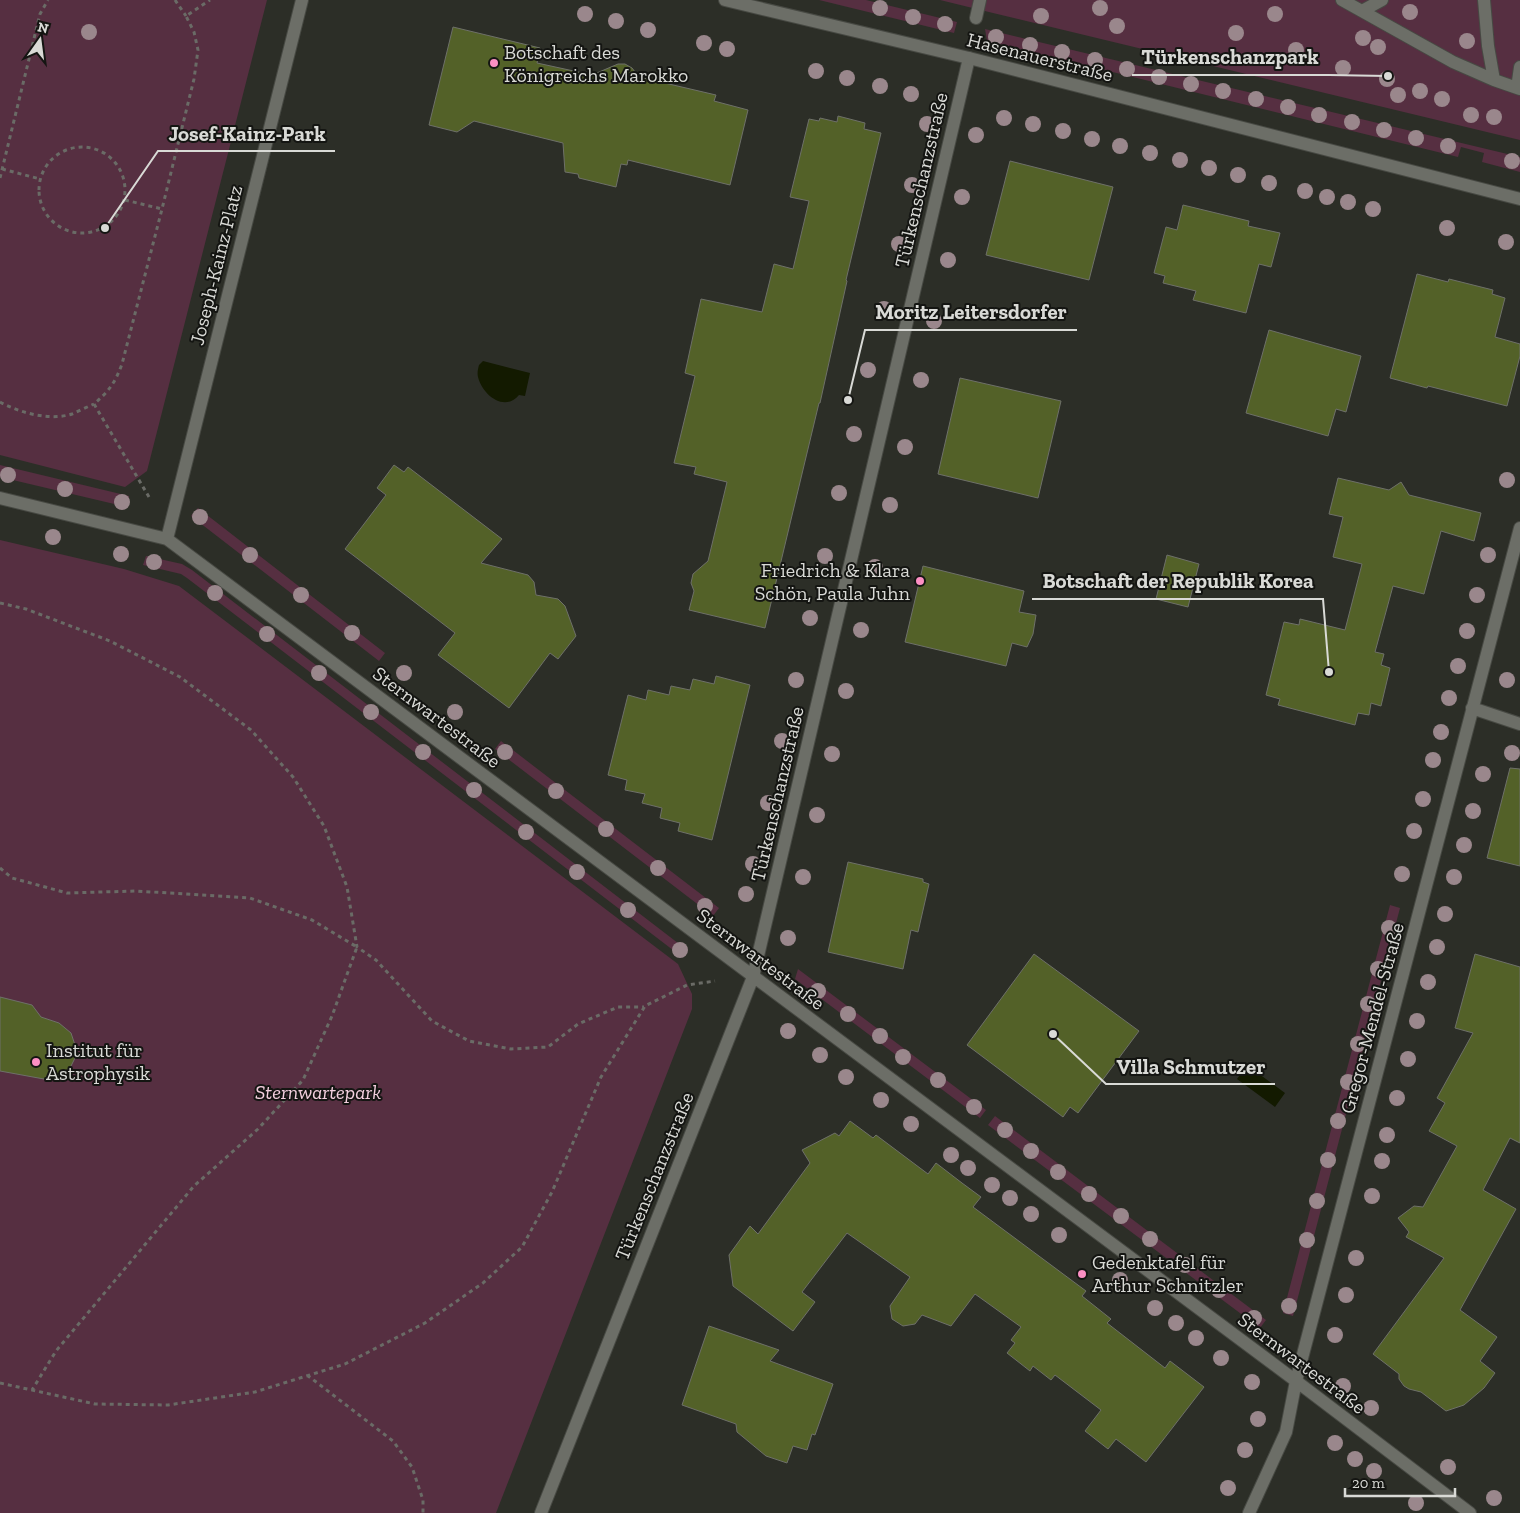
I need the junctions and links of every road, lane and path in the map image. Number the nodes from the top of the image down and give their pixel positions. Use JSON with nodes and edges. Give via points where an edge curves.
{"nodes":[{"id":1,"x":48,"y":0,"type":"edge"},
{"id":2,"x":174,"y":0,"type":"edge"},
{"id":3,"x":210,"y":0,"type":"edge"},
{"id":4,"x":302,"y":0,"type":"edge"},
{"id":5,"x":725,"y":0,"type":"edge"},
{"id":6,"x":980,"y":0,"type":"edge"},
{"id":7,"x":1342,"y":0,"type":"edge"},
{"id":8,"x":1382,"y":0,"type":"edge"},
{"id":9,"x":1484,"y":0,"type":"edge"},
{"id":10,"x":1362,"y":11,"type":"junction"},
{"id":11,"x":186,"y":16,"type":"junction"},
{"id":12,"x":976,"y":18,"type":"dead end"},
{"id":13,"x":969,"y":58,"type":"junction"},
{"id":14,"x":1520,"y":67,"type":"edge"},
{"id":15,"x":1494,"y":80,"type":"junction"},
{"id":16,"x":1519,"y":89,"type":"edge"},
{"id":17,"x":2,"y":169,"type":"junction"},
{"id":18,"x":0,"y":178,"type":"edge"},
{"id":19,"x":40,"y":179,"type":"junction"},
{"id":20,"x":1520,"y":199,"type":"edge"},
{"id":21,"x":124,"y":200,"type":"junction"},
{"id":22,"x":162,"y":210,"type":"junction"},
{"id":23,"x":0,"y":402,"type":"edge"},
{"id":24,"x":94,"y":404,"type":"junction"},
{"id":25,"x":149,"y":497,"type":"dead end"},
{"id":26,"x":0,"y":498,"type":"edge"},
{"id":27,"x":1520,"y":528,"type":"edge"},
{"id":28,"x":166,"y":538,"type":"junction"},
{"id":29,"x":0,"y":603,"type":"edge"},
{"id":30,"x":1472,"y":708,"type":"junction"},
{"id":31,"x":1520,"y":724,"type":"edge"},
{"id":32,"x":0,"y":868,"type":"edge"},
{"id":33,"x":357,"y":947,"type":"junction"},
{"id":34,"x":753,"y":977,"type":"junction"},
{"id":35,"x":645,"y":1006,"type":"junction"},
{"id":36,"x":307,"y":1376,"type":"junction"},
{"id":37,"x":1296,"y":1381,"type":"junction"},
{"id":38,"x":0,"y":1383,"type":"edge"},
{"id":39,"x":32,"y":1390,"type":"junction"},
{"id":40,"x":423,"y":1513,"type":"edge"},
{"id":41,"x":541,"y":1513,"type":"edge"},
{"id":42,"x":1249,"y":1513,"type":"edge"},
{"id":43,"x":1470,"y":1513,"type":"edge"}],
"edges":[{"from":1,"to":17,"type":"path","via":[[40,14]]},
{"from":2,"to":11,"type":"path"},
{"from":3,"to":11,"type":"path"},
{"from":4,"to":28,"type":"street","name":"Joseph-Kainz-Platz"},
{"from":5,"to":13,"type":"street","name":"Hasenauerstraße"},
{"from":6,"to":12,"type":"street"},
{"from":7,"to":10,"type":"street"},
{"from":8,"to":10,"type":"street"},
{"from":9,"to":15,"type":"street"},
{"from":10,"to":15,"type":"street","via":[[1453,62]]},
{"from":11,"to":22,"type":"path","via":[[198,50]]},
{"from":13,"to":20,"type":"street","name":"Hasenauerstraße"},
{"from":13,"to":34,"type":"street","name":"Türkenschanzstraße"},
{"from":14,"to":16,"type":"street"},
{"from":15,"to":16,"type":"street"},
{"from":17,"to":18,"type":"path"},
{"from":17,"to":19,"type":"path"},
{"from":19,"to":21,"type":"path","via":[[45,166],[60,153],[79,147],[93,148],[116,162],[123,174]]},
{"from":19,"to":21,"type":"path","via":[[38,190],[45,212],[56,224],[72,232],[94,232],[104,227],[113,220]]},
{"from":21,"to":22,"type":"path"},
{"from":22,"to":24,"type":"path","via":[[122,364],[108,392]]},
{"from":23,"to":24,"type":"path","via":[[28,413],[52,416],[72,414]]},
{"from":24,"to":25,"type":"path"},
{"from":26,"to":28,"type":"street","name":"Sternwartestraße"},
{"from":27,"to":30,"type":"street","name":"Gregor-Mendel-Straße"},
{"from":28,"to":34,"type":"street","name":"Sternwartestraße"},
{"from":29,"to":33,"type":"path","via":[[110,640],[180,677],[252,730],[293,777],[324,826],[347,887]]},
{"from":30,"to":31,"type":"street"},
{"from":30,"to":37,"type":"street","name":"Gregor-Mendel-Straße"},
{"from":32,"to":33,"type":"path","via":[[12,878],[67,893],[136,891],[250,898],[312,920]]},
{"from":33,"to":35,"type":"path","via":[[376,960],[432,1021],[469,1041],[510,1049],[548,1047],[578,1024],[618,1007]]},
{"from":33,"to":39,"type":"path","via":[[332,1016],[303,1080],[258,1129],[194,1186],[56,1351]]},
{"from":34,"to":35,"type":"path","via":[[687,985]]},
{"from":34,"to":37,"type":"street","name":"Sternwartestraße"},
{"from":34,"to":41,"type":"street","name":"Türkenschanzstraße"},
{"from":35,"to":36,"type":"path","via":[[601,1077],[552,1192],[522,1247],[483,1282],[425,1323],[345,1364]]},
{"from":36,"to":39,"type":"path","via":[[255,1392],[168,1405],[95,1404]]},
{"from":36,"to":40,"type":"path","via":[[393,1441],[412,1467]]},
{"from":37,"to":42,"type":"street","name":"Gregor-Mendel-Straße","via":[[1286,1432]]},
{"from":37,"to":43,"type":"street","name":"Sternwartestraße"},
{"from":38,"to":39,"type":"path"}]}
